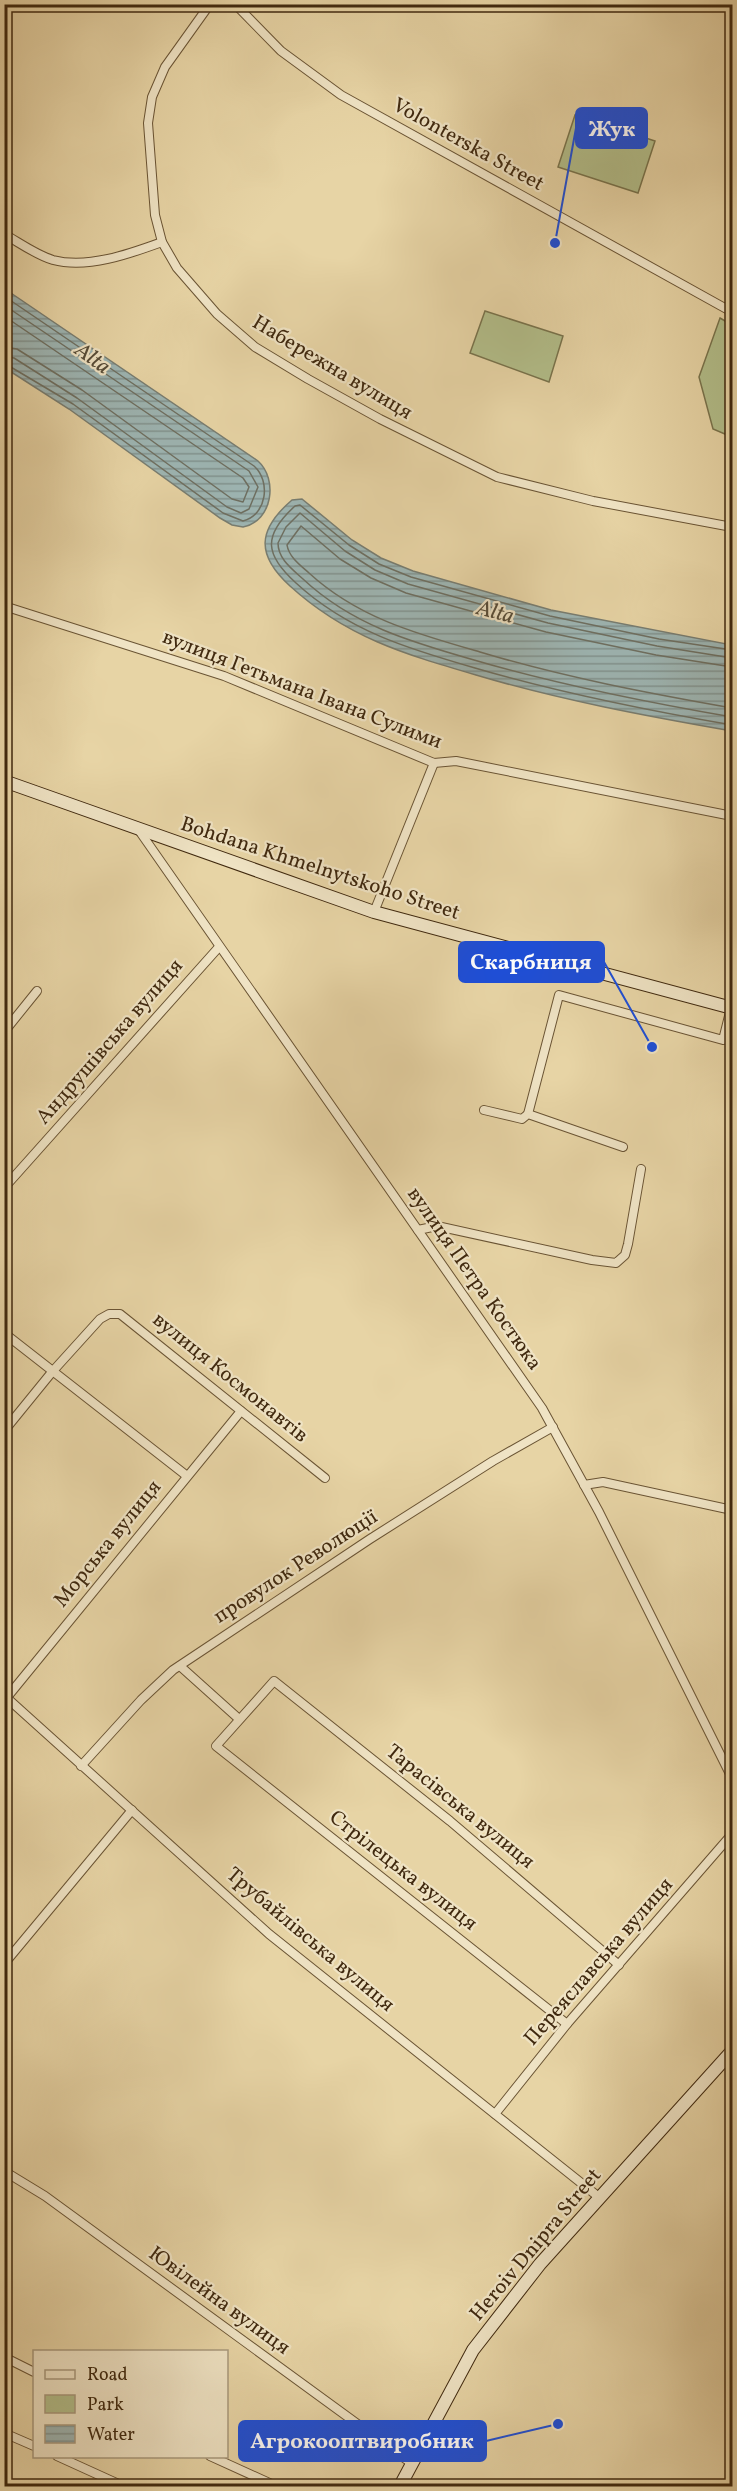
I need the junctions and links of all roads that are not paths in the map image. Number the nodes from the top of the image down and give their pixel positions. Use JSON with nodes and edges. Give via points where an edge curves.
{"nodes":[{"id":1,"x":210,"y":4,"type":"edge"},
{"id":2,"x":235,"y":4,"type":"edge"},
{"id":3,"x":4,"y":234,"type":"edge"},
{"id":4,"x":162,"y":242,"type":"junction"},
{"id":5,"x":732,"y":312,"type":"edge"},
{"id":6,"x":732,"y":527,"type":"edge"},
{"id":7,"x":4,"y":606,"type":"edge"},
{"id":8,"x":434,"y":763,"type":"junction"},
{"id":9,"x":4,"y":781,"type":"edge"},
{"id":10,"x":732,"y":816,"type":"edge"},
{"id":11,"x":138,"y":829,"type":"junction"},
{"id":12,"x":374,"y":912,"type":"junction"},
{"id":13,"x":219,"y":946,"type":"junction"},
{"id":14,"x":37,"y":991,"type":"dead end"},
{"id":15,"x":732,"y":1008,"type":"edge"},
{"id":16,"x":4,"y":1032,"type":"edge"},
{"id":17,"x":484,"y":1110,"type":"dead end"},
{"id":18,"x":528,"y":1114,"type":"junction"},
{"id":19,"x":623,"y":1147,"type":"dead end"},
{"id":20,"x":641,"y":1169,"type":"dead end"},
{"id":21,"x":4,"y":1188,"type":"edge"},
{"id":22,"x":418,"y":1230,"type":"junction"},
{"id":23,"x":4,"y":1333,"type":"edge"},
{"id":24,"x":52,"y":1372,"type":"junction"},
{"id":25,"x":241,"y":1411,"type":"junction"},
{"id":26,"x":553,"y":1427,"type":"junction"},
{"id":27,"x":4,"y":1431,"type":"edge"},
{"id":28,"x":187,"y":1476,"type":"junction"},
{"id":29,"x":325,"y":1478,"type":"dead end"},
{"id":30,"x":584,"y":1485,"type":"junction"},
{"id":31,"x":732,"y":1510,"type":"edge"},
{"id":32,"x":180,"y":1666,"type":"junction"},
{"id":33,"x":6,"y":1699,"type":"edge"},
{"id":34,"x":239,"y":1719,"type":"junction"},
{"id":35,"x":81,"y":1766,"type":"junction"},
{"id":36,"x":732,"y":1778,"type":"edge"},
{"id":37,"x":132,"y":1810,"type":"junction"},
{"id":38,"x":732,"y":1834,"type":"edge"},
{"id":39,"x":4,"y":1964,"type":"edge"},
{"id":40,"x":619,"y":1965,"type":"junction"},
{"id":41,"x":567,"y":2024,"type":"junction"},
{"id":42,"x":732,"y":2051,"type":"edge"},
{"id":43,"x":495,"y":2114,"type":"junction"},
{"id":44,"x":4,"y":2171,"type":"edge"},
{"id":45,"x":600,"y":2198,"type":"junction"},
{"id":46,"x":4,"y":2357,"type":"edge"},
{"id":47,"x":33,"y":2372,"type":"edge"},
{"id":48,"x":4,"y":2433,"type":"edge"},
{"id":49,"x":33,"y":2446,"type":"edge"},
{"id":50,"x":59,"y":2458,"type":"edge"},
{"id":51,"x":212,"y":2458,"type":"edge"},
{"id":52,"x":411,"y":2463,"type":"junction"},
{"id":53,"x":123,"y":2487,"type":"edge"},
{"id":54,"x":276,"y":2487,"type":"edge"},
{"id":55,"x":400,"y":2487,"type":"edge"}],
"edges":[{"from":1,"to":4,"type":"street","name":"Набережна вулиця","via":[[165,67],[150,106],[151,170]]},
{"from":2,"to":5,"type":"street","name":"Volonterska Street","via":[[281,51],[341,95]]},
{"from":3,"to":4,"type":"street","via":[[60,261],[110,258]]},
{"from":4,"to":6,"type":"street","name":"Набережна вулиця","via":[[177,268],[206,303],[255,347],[452,456],[528,487]]},
{"from":7,"to":8,"type":"street","name":"вулиця Гетьмана Івана Сулими","via":[[224,676]]},
{"from":8,"to":10,"type":"street","name":"вулиця Гетьмана Івана Сулими","via":[[456,761]]},
{"from":8,"to":12,"type":"street"},
{"from":9,"to":11,"type":"main road","name":"Bohdana Khmelnytskoho Street"},
{"from":11,"to":12,"type":"main road","name":"Bohdana Khmelnytskoho Street"},
{"from":11,"to":13,"type":"street","name":"вулиця Петра Костюка"},
{"from":12,"to":15,"type":"main road","name":"Bohdana Khmelnytskoho Street"},
{"from":13,"to":21,"type":"street","name":"Андрушівська вулиця"},
{"from":13,"to":22,"type":"street","name":"вулиця Петра Костюка"},
{"from":14,"to":16,"type":"street"},
{"from":15,"to":18,"type":"street","name":"Bohdana Khmelnytskoho Street","via":[[723,1040],[559,995]]},
{"from":17,"to":18,"type":"street","via":[[522,1119]]},
{"from":18,"to":19,"type":"street"},
{"from":20,"to":22,"type":"street","via":[[628,1244],[625,1255],[616,1263],[437,1226]]},
{"from":22,"to":26,"type":"street","name":"вулиця Петра Костюка"},
{"from":23,"to":24,"type":"street"},
{"from":24,"to":25,"type":"street","name":"вулиця Космонавтів","via":[[100,1319],[109,1314],[124,1316]]},
{"from":24,"to":27,"type":"street"},
{"from":24,"to":28,"type":"street"},
{"from":25,"to":28,"type":"street","name":"Морська вулиця"},
{"from":25,"to":29,"type":"street","name":"вулиця Космонавтів"},
{"from":26,"to":30,"type":"street","name":"вулиця Петра Костюка"},
{"from":26,"to":32,"type":"street","name":"провулок Революції","via":[[370,1539]]},
{"from":28,"to":33,"type":"street","name":"Морська вулиця"},
{"from":30,"to":31,"type":"street","via":[[603,1482]]},
{"from":30,"to":36,"type":"street","name":"вулиця Петра Костюка"},
{"from":32,"to":34,"type":"street"},
{"from":32,"to":35,"type":"street","name":"провулок Революції","via":[[141,1700]]},
{"from":33,"to":35,"type":"street","name":"Трубайлівська вулиця"},
{"from":34,"to":40,"type":"street","name":"Тарасівська вулиця","via":[[274,1681],[450,1821]]},
{"from":34,"to":41,"type":"street","name":"Стрілецька вулиця","via":[[216,1746]]},
{"from":35,"to":37,"type":"street","name":"Трубайлівська вулиця"},
{"from":37,"to":39,"type":"street"},
{"from":37,"to":43,"type":"street","name":"Трубайлівська вулиця","via":[[269,1934]]},
{"from":38,"to":40,"type":"street","name":"Переяславська вулиця"},
{"from":40,"to":41,"type":"street","name":"Переяславська вулиця"},
{"from":41,"to":43,"type":"street","name":"Переяславська вулиця"},
{"from":42,"to":45,"type":"main road","name":"Heroiv Dnipra Street"},
{"from":43,"to":45,"type":"street","name":"Трубайлівська вулиця"},
{"from":44,"to":52,"type":"street","name":"Ювілейна вулиця","via":[[45,2196]]},
{"from":45,"to":52,"type":"main road","name":"Heroiv Dnipra Street","via":[[540,2264],[473,2350]]},
{"from":46,"to":47,"type":"street"},
{"from":48,"to":49,"type":"street"},
{"from":50,"to":53,"type":"street"},
{"from":51,"to":54,"type":"street"},
{"from":52,"to":55,"type":"main road","name":"Heroiv Dnipra Street"}]}
